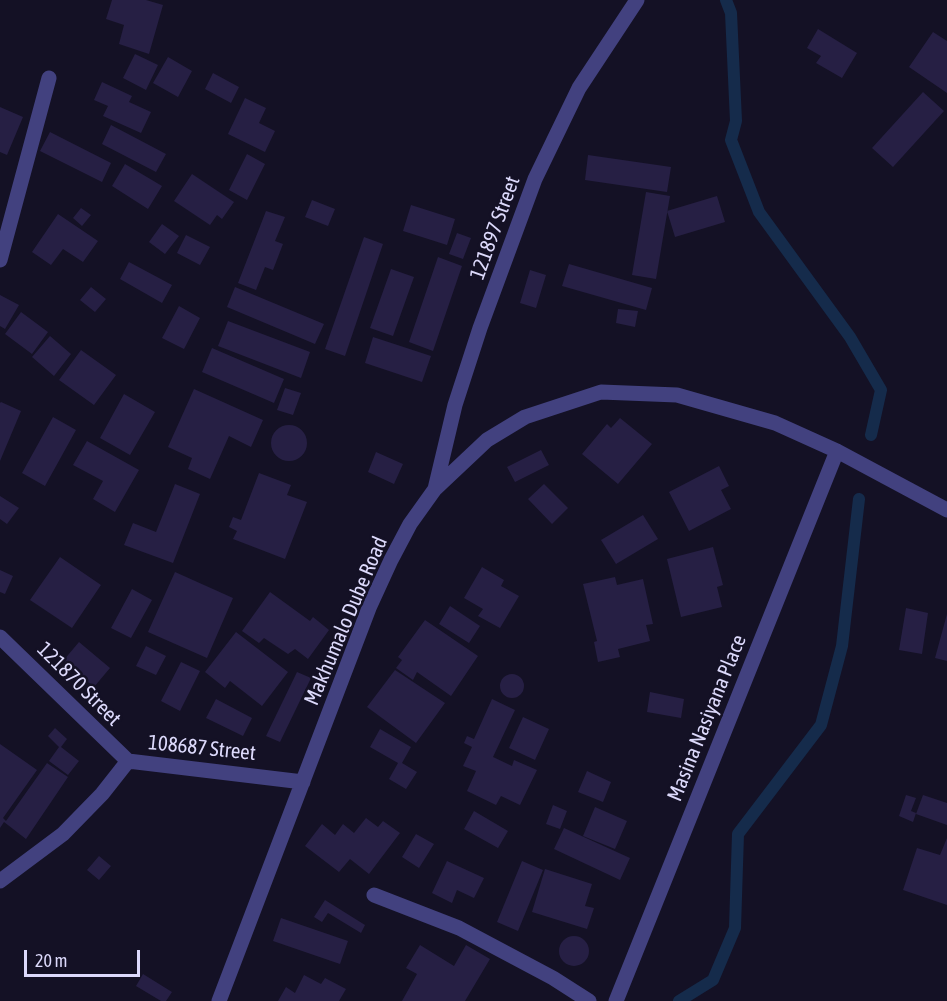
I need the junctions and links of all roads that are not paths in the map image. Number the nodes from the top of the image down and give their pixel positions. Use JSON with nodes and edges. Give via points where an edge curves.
{"nodes":[{"id":1,"x":637,"y":0,"type":"edge"},
{"id":2,"x":49,"y":78,"type":"dead end"},
{"id":3,"x":0,"y":260,"type":"edge"},
{"id":4,"x":837,"y":451,"type":"junction"},
{"id":5,"x":435,"y":489,"type":"junction"},
{"id":6,"x":947,"y":510,"type":"edge"},
{"id":7,"x":0,"y":637,"type":"edge"},
{"id":8,"x":128,"y":761,"type":"junction"},
{"id":9,"x":303,"y":782,"type":"junction"},
{"id":10,"x":0,"y":881,"type":"edge"},
{"id":11,"x":374,"y":896,"type":"dead end"},
{"id":12,"x":219,"y":1001,"type":"edge"},
{"id":13,"x":589,"y":1001,"type":"edge"},
{"id":14,"x":616,"y":1001,"type":"edge"}],
"edges":[{"from":1,"to":5,"type":"street","name":"121897 Street","via":[[579,88],[535,179],[462,383]]},
{"from":2,"to":3,"type":"street"},
{"from":4,"to":5,"type":"street","name":"Makhumalo Dube Road","via":[[728,407],[677,395],[602,392],[525,417],[487,440]]},
{"from":4,"to":6,"type":"street","name":"Makhumalo Dube Road"},
{"from":4,"to":14,"type":"street","name":"Masina Nasiyana Place"},
{"from":5,"to":9,"type":"street","name":"Makhumalo Dube Road","via":[[410,524],[369,608]]},
{"from":7,"to":8,"type":"street","name":"121870 Street"},
{"from":8,"to":9,"type":"street","name":"108687 Street"},
{"from":8,"to":10,"type":"street","name":"108687 Street","via":[[63,834]]},
{"from":9,"to":12,"type":"street","name":"Makhumalo Dube Road"},
{"from":11,"to":13,"type":"street","via":[[459,928]]}]}
